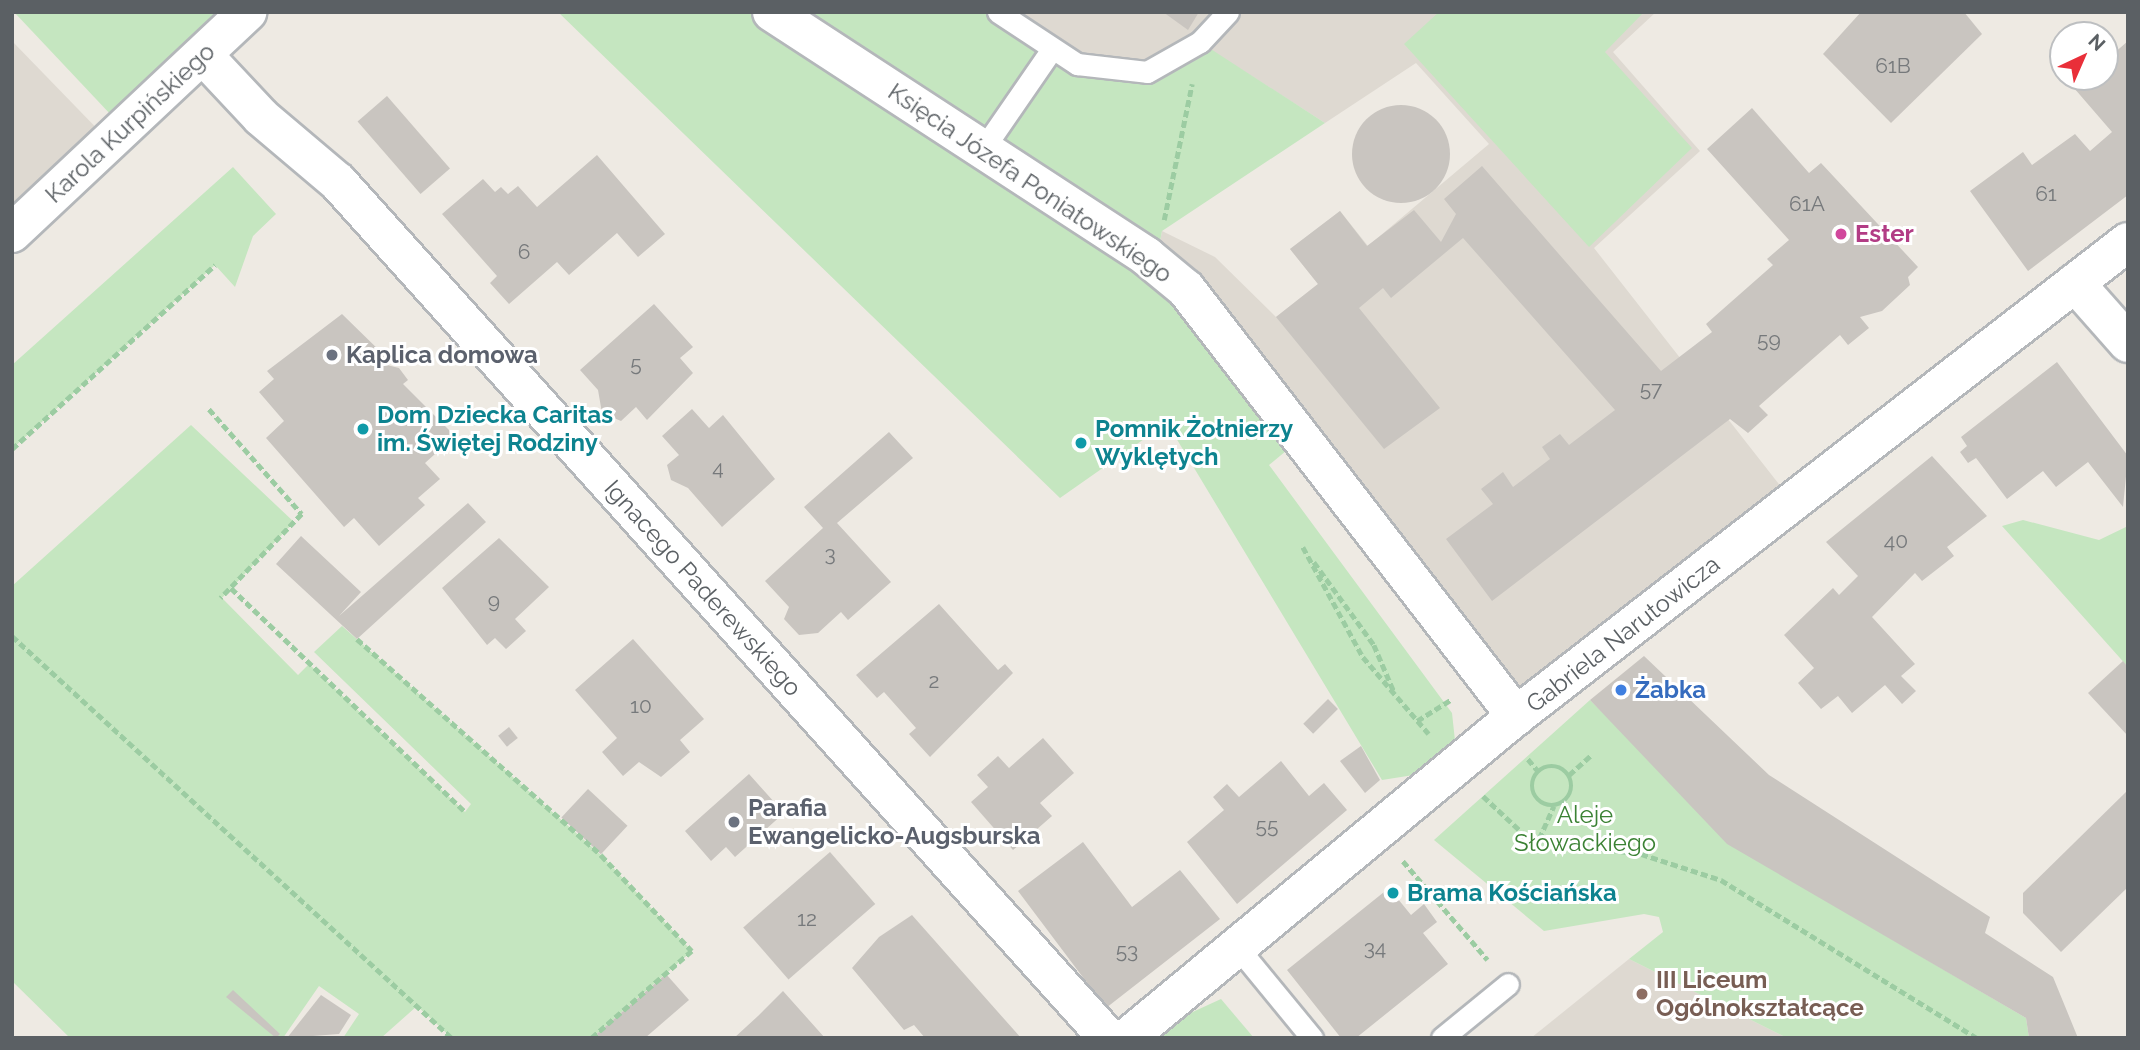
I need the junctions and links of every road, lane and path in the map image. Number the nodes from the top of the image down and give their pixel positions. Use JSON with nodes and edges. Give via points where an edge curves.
{"nodes":[{"id":1,"x":247,"y":12,"type":"edge"},
{"id":2,"x":772,"y":12,"type":"edge"},
{"id":3,"x":998,"y":12,"type":"edge"},
{"id":4,"x":1228,"y":12,"type":"edge"},
{"id":5,"x":1200,"y":43,"type":"junction"},
{"id":6,"x":1052,"y":49,"type":"junction"},
{"id":7,"x":204,"y":56,"type":"junction"},
{"id":8,"x":983,"y":149,"type":"junction"},
{"id":9,"x":12,"y":233,"type":"edge"},
{"id":10,"x":2128,"y":242,"type":"edge"},
{"id":11,"x":1156,"y":264,"type":"junction"},
{"id":12,"x":215,"y":265,"type":"dead end"},
{"id":13,"x":2075,"y":283,"type":"junction"},
{"id":14,"x":2128,"y":343,"type":"edge"},
{"id":15,"x":209,"y":409,"type":"dead end"},
{"id":16,"x":12,"y":449,"type":"edge"},
{"id":17,"x":231,"y":588,"type":"junction"},
{"id":18,"x":221,"y":598,"type":"dead end"},
{"id":19,"x":12,"y":636,"type":"edge"},
{"id":20,"x":357,"y":639,"type":"dead end"},
{"id":21,"x":1396,"y":697,"type":"joint"},
{"id":22,"x":1516,"y":716,"type":"junction"},
{"id":23,"x":1591,"y":755,"type":"dead end"},
{"id":24,"x":1569,"y":775,"type":"junction"},
{"id":25,"x":1478,"y":789,"type":"dead end"},
{"id":26,"x":1554,"y":806,"type":"junction"},
{"id":27,"x":465,"y":812,"type":"dead end"},
{"id":28,"x":1539,"y":839,"type":"junction"},
{"id":29,"x":1400,"y":857,"type":"dead end"},
{"id":30,"x":1238,"y":948,"type":"junction"},
{"id":31,"x":1508,"y":984,"type":"joint"},
{"id":32,"x":452,"y":1038,"type":"edge"},
{"id":33,"x":592,"y":1038,"type":"edge"},
{"id":34,"x":1108,"y":1038,"type":"edge"},
{"id":35,"x":1127,"y":1038,"type":"edge"},
{"id":36,"x":1312,"y":1038,"type":"edge"},
{"id":37,"x":1442,"y":1038,"type":"edge"},
{"id":38,"x":1977,"y":1038,"type":"edge"}],
"edges":[{"from":1,"to":7,"type":"street","name":"Karola Kurpińskiego"},
{"from":2,"to":8,"type":"street","name":"Księcia Józefa Poniatowskiego"},
{"from":3,"to":6,"type":"lane"},
{"from":4,"to":5,"type":"lane"},
{"from":5,"to":6,"type":"lane","via":[[1147,72],[1077,64]]},
{"from":5,"to":11,"type":"path"},
{"from":6,"to":8,"type":"lane"},
{"from":7,"to":9,"type":"street","name":"Karola Kurpińskiego"},
{"from":7,"to":34,"type":"street","name":"Ignacego Paderewskiego","via":[[261,117],[338,183]]},
{"from":8,"to":11,"type":"street","name":"Księcia Józefa Poniatowskiego"},
{"from":10,"to":13,"type":"street","name":"Gabriela Narutowicza"},
{"from":11,"to":22,"type":"street","name":"Księcia Józefa Poniatowskiego","via":[[1225,333]]},
{"from":12,"to":16,"type":"path"},
{"from":13,"to":14,"type":"street"},
{"from":13,"to":22,"type":"street","name":"Gabriela Narutowicza"},
{"from":15,"to":17,"type":"path","via":[[302,514]]},
{"from":17,"to":18,"type":"path"},
{"from":17,"to":27,"type":"path"},
{"from":19,"to":32,"type":"path"},
{"from":20,"to":33,"type":"path","via":[[592,845],[692,950]]},
{"from":21,"to":21,"type":"path","via":[[1374,645],[1303,547],[1363,657]]},
{"from":22,"to":30,"type":"street","name":"Gabriela Narutowicza"},
{"from":23,"to":24,"type":"path"},
{"from":24,"to":26,"type":"path","via":[[1570,795]]},
{"from":24,"to":26,"type":"path","via":[[1550,766],[1533,780],[1537,798]]},
{"from":25,"to":28,"type":"path","via":[[1519,834]]},
{"from":26,"to":28,"type":"path"},
{"from":28,"to":38,"type":"path","via":[[1690,865]]},
{"from":29,"to":31,"type":"path"},
{"from":30,"to":35,"type":"street","name":"Gabriela Narutowicza"},
{"from":30,"to":36,"type":"lane"},
{"from":31,"to":37,"type":"lane"}]}
